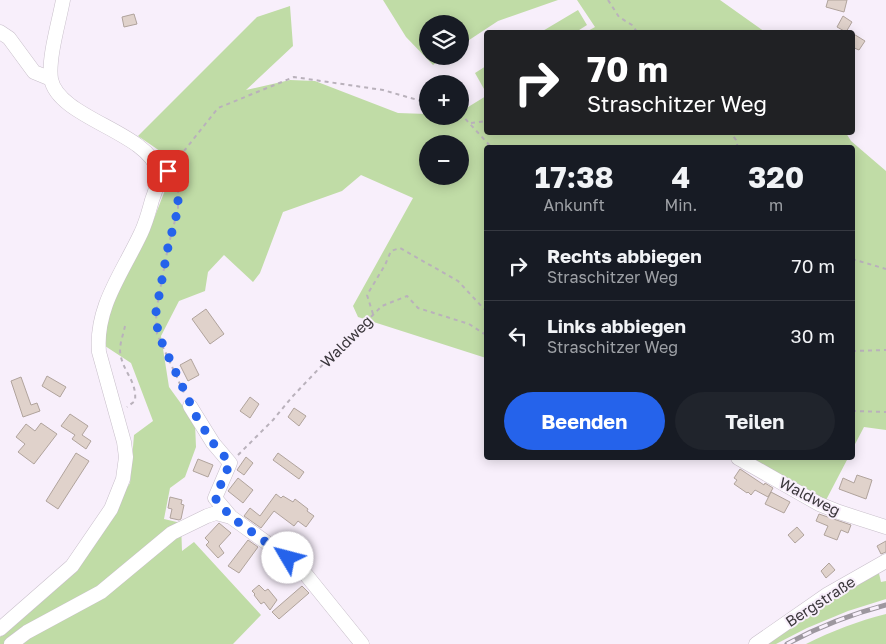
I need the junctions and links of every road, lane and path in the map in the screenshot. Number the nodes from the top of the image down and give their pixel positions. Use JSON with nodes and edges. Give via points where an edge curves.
{"nodes":[{"id":1,"x":63,"y":0,"type":"edge"},
{"id":2,"x":608,"y":0,"type":"edge"},
{"id":3,"x":636,"y":30,"type":"edge"},
{"id":4,"x":0,"y":32,"type":"edge"},
{"id":5,"x":51,"y":79,"type":"junction"},
{"id":6,"x":419,"y":100,"type":"edge"},
{"id":7,"x":484,"y":121,"type":"edge"},
{"id":8,"x":471,"y":123,"type":"joint"},
{"id":9,"x":489,"y":145,"type":"edge"},
{"id":10,"x":178,"y":160,"type":"dead end"},
{"id":11,"x":168,"y":171,"type":"dead end"},
{"id":12,"x":855,"y":260,"type":"edge"},
{"id":13,"x":886,"y":269,"type":"edge"},
{"id":14,"x":484,"y":309,"type":"edge"},
{"id":15,"x":373,"y":315,"type":"junction"},
{"id":16,"x":125,"y":326,"type":"dead end"},
{"id":17,"x":484,"y":334,"type":"edge"},
{"id":18,"x":886,"y":350,"type":"edge"},
{"id":19,"x":855,"y":351,"type":"edge"},
{"id":20,"x":190,"y":406,"type":"joint"},
{"id":21,"x":114,"y":408,"type":"junction"},
{"id":22,"x":855,"y":411,"type":"edge"},
{"id":23,"x":886,"y":412,"type":"edge"},
{"id":24,"x":742,"y":460,"type":"edge"},
{"id":25,"x":230,"y":463,"type":"junction"},
{"id":26,"x":215,"y":498,"type":"junction"},
{"id":27,"x":207,"y":516,"type":"junction"},
{"id":28,"x":231,"y":517,"type":"junction"},
{"id":29,"x":886,"y":527,"type":"edge"},
{"id":30,"x":886,"y":561,"type":"edge"},
{"id":31,"x":0,"y":629,"type":"edge"},
{"id":32,"x":11,"y":644,"type":"edge"},
{"id":33,"x":362,"y":644,"type":"edge"},
{"id":34,"x":756,"y":644,"type":"edge"}],
"edges":[{"from":1,"to":5,"type":"street","via":[[51,62]]},
{"from":2,"to":3,"type":"path","via":[[619,17]]},
{"from":4,"to":5,"type":"street","via":[[9,38],[34,72]]},
{"from":5,"to":21,"type":"street","via":[[64,100],[148,154],[159,178],[143,230],[100,321],[99,352]]},
{"from":6,"to":10,"type":"path","via":[[383,90],[294,77],[218,108]]},
{"from":7,"to":8,"type":"path"},
{"from":8,"to":9,"type":"path"},
{"from":11,"to":20,"type":"path","via":[[178,188],[178,209],[156,312],[158,334]]},
{"from":12,"to":13,"type":"path"},
{"from":14,"to":15,"type":"path","via":[[458,281],[400,248],[391,251],[367,295]]},
{"from":15,"to":17,"type":"path","name":"Waldweg","via":[[382,306],[407,296],[418,308],[469,324]]},
{"from":15,"to":25,"type":"path","name":"Waldweg"},
{"from":16,"to":21,"type":"path","via":[[120,357],[133,380],[136,394],[135,401],[128,407]]},
{"from":18,"to":19,"type":"path"},
{"from":20,"to":25,"type":"street"},
{"from":21,"to":31,"type":"street","via":[[126,457],[123,479],[111,508],[72,566]]},
{"from":22,"to":23,"type":"path"},
{"from":24,"to":29,"type":"street","name":"Waldweg","via":[[819,504]]},
{"from":25,"to":26,"type":"street"},
{"from":26,"to":27,"type":"street"},
{"from":26,"to":28,"type":"street"},
{"from":27,"to":28,"type":"street"},
{"from":27,"to":32,"type":"street","via":[[172,533],[101,592]]},
{"from":28,"to":33,"type":"street","via":[[299,566]]},
{"from":30,"to":34,"type":"street","name":"Bergstraße","via":[[828,594]]}]}
